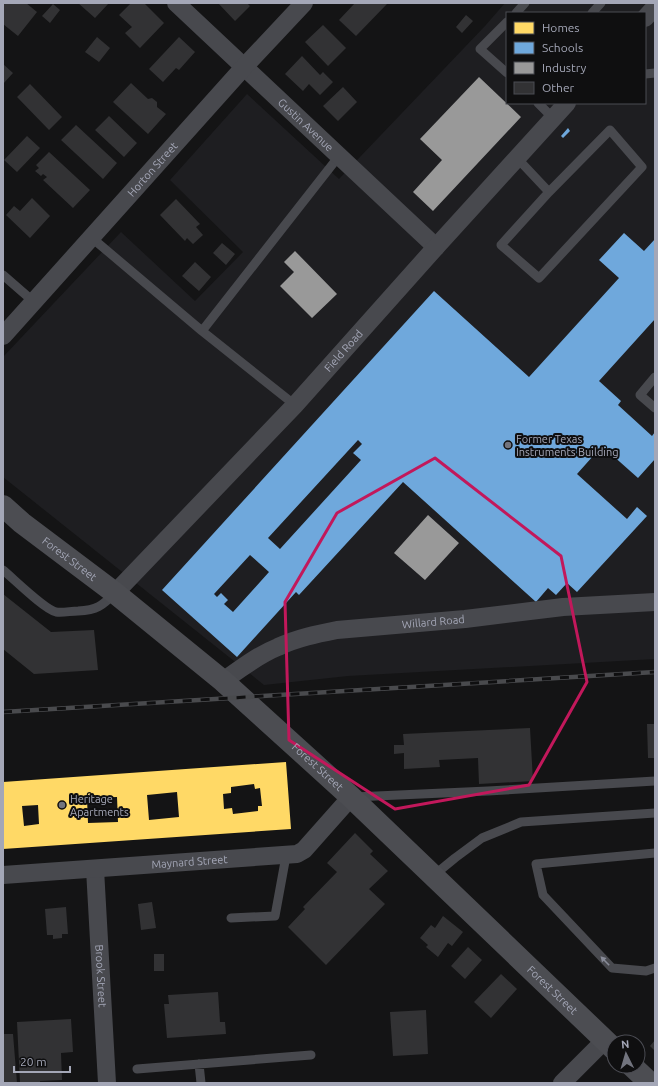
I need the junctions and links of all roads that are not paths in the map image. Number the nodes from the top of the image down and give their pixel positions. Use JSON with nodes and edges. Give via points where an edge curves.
{"nodes":[{"id":1,"x":176,"y":3,"type":"edge"},
{"id":2,"x":304,"y":3,"type":"edge"},
{"id":3,"x":525,"y":3,"type":"edge"},
{"id":4,"x":601,"y":3,"type":"edge"},
{"id":5,"x":655,"y":7,"type":"edge"},
{"id":6,"x":517,"y":12,"type":"edge"},
{"id":7,"x":593,"y":12,"type":"edge"},
{"id":8,"x":646,"y":17,"type":"edge"},
{"id":9,"x":506,"y":23,"type":"edge"},
{"id":10,"x":244,"y":67,"type":"junction"},
{"id":11,"x":506,"y":72,"type":"edge"},
{"id":12,"x":539,"y":104,"type":"edge"},
{"id":13,"x":566,"y":104,"type":"edge"},
{"id":14,"x":553,"y":118,"type":"junction"},
{"id":15,"x":339,"y":156,"type":"junction"},
{"id":16,"x":517,"y":158,"type":"junction"},
{"id":17,"x":549,"y":192,"type":"junction"},
{"id":18,"x":92,"y":238,"type":"junction"},
{"id":19,"x":436,"y":247,"type":"junction"},
{"id":20,"x":3,"y":275,"type":"edge"},
{"id":21,"x":34,"y":302,"type":"junction"},
{"id":22,"x":202,"y":331,"type":"junction"},
{"id":23,"x":3,"y":336,"type":"edge"},
{"id":24,"x":655,"y":377,"type":"edge"},
{"id":25,"x":295,"y":405,"type":"junction"},
{"id":26,"x":655,"y":408,"type":"edge"},
{"id":27,"x":3,"y":506,"type":"edge"},
{"id":28,"x":3,"y":570,"type":"edge"},
{"id":29,"x":116,"y":593,"type":"junction"},
{"id":30,"x":655,"y":602,"type":"edge"},
{"id":31,"x":223,"y":681,"type":"junction"},
{"id":32,"x":655,"y":781,"type":"edge"},
{"id":33,"x":351,"y":797,"type":"junction"},
{"id":34,"x":655,"y":813,"type":"edge"},
{"id":35,"x":655,"y":854,"type":"edge"},
{"id":36,"x":286,"y":856,"type":"junction"},
{"id":37,"x":95,"y":869,"type":"junction"},
{"id":38,"x":3,"y":875,"type":"edge"},
{"id":39,"x":434,"y":876,"type":"junction"},
{"id":40,"x":231,"y":918,"type":"dead end"},
{"id":41,"x":655,"y":968,"type":"edge"},
{"id":42,"x":606,"y":1041,"type":"edge"},
{"id":43,"x":606,"y":1048,"type":"edge"},
{"id":44,"x":311,"y":1055,"type":"dead end"},
{"id":45,"x":199,"y":1064,"type":"junction"},
{"id":46,"x":137,"y":1069,"type":"dead end"},
{"id":47,"x":640,"y":1074,"type":"edge"},
{"id":48,"x":107,"y":1083,"type":"edge"},
{"id":49,"x":201,"y":1083,"type":"edge"},
{"id":50,"x":562,"y":1083,"type":"edge"},
{"id":51,"x":650,"y":1083,"type":"edge"}],
"edges":[{"from":1,"to":10,"type":"street","name":"Gustin Avenue"},
{"from":2,"to":10,"type":"street","name":"Horton Street"},
{"from":3,"to":6,"type":"lane"},
{"from":4,"to":7,"type":"lane"},
{"from":5,"to":8,"type":"street"},
{"from":9,"to":11,"type":"lane","via":[[480,49]]},
{"from":10,"to":15,"type":"street","name":"Gustin Avenue"},
{"from":10,"to":18,"type":"street","name":"Horton Street"},
{"from":12,"to":14,"type":"lane"},
{"from":13,"to":14,"type":"street","name":"Field Road"},
{"from":14,"to":16,"type":"street","name":"Field Road"},
{"from":15,"to":19,"type":"street","name":"Gustin Avenue"},
{"from":15,"to":22,"type":"lane"},
{"from":16,"to":17,"type":"lane"},
{"from":16,"to":19,"type":"street","name":"Field Road"},
{"from":17,"to":17,"type":"lane","via":[[610,130],[642,167],[539,278],[501,245]]},
{"from":18,"to":21,"type":"street","name":"Horton Street"},
{"from":18,"to":22,"type":"lane"},
{"from":19,"to":25,"type":"street","name":"Field Road"},
{"from":20,"to":21,"type":"lane"},
{"from":21,"to":23,"type":"street","name":"Horton Street"},
{"from":22,"to":25,"type":"lane"},
{"from":24,"to":26,"type":"lane","via":[[640,395]]},
{"from":25,"to":29,"type":"street","name":"Field Road"},
{"from":27,"to":29,"type":"main road","name":"Forest Street"},
{"from":28,"to":29,"type":"lane","via":[[46,607],[56,612],[99,608]]},
{"from":29,"to":31,"type":"main road","name":"Forest Street"},
{"from":30,"to":31,"type":"street","name":"Willard Road","via":[[563,606],[337,630],[278,647],[259,656]]},
{"from":31,"to":33,"type":"main road","name":"Forest Street"},
{"from":32,"to":33,"type":"lane"},
{"from":33,"to":36,"type":"street","name":"Maynard Street","via":[[304,850]]},
{"from":33,"to":39,"type":"main road","name":"Forest Street"},
{"from":34,"to":39,"type":"lane","via":[[521,822],[482,838]]},
{"from":41,"to":35,"type":"lane","one_way":true,"via":[[646,971],[612,968],[543,896],[536,864]]},
{"from":36,"to":37,"type":"street","name":"Maynard Street"},
{"from":36,"to":40,"type":"lane","via":[[275,916]]},
{"from":37,"to":38,"type":"street","name":"Maynard Street"},
{"from":37,"to":48,"type":"street","name":"Brook Street"},
{"from":39,"to":42,"type":"main road","name":"Forest Street"},
{"from":43,"to":50,"type":"street"},
{"from":44,"to":45,"type":"lane"},
{"from":45,"to":46,"type":"lane"},
{"from":45,"to":49,"type":"lane"},
{"from":47,"to":51,"type":"main road"}]}
